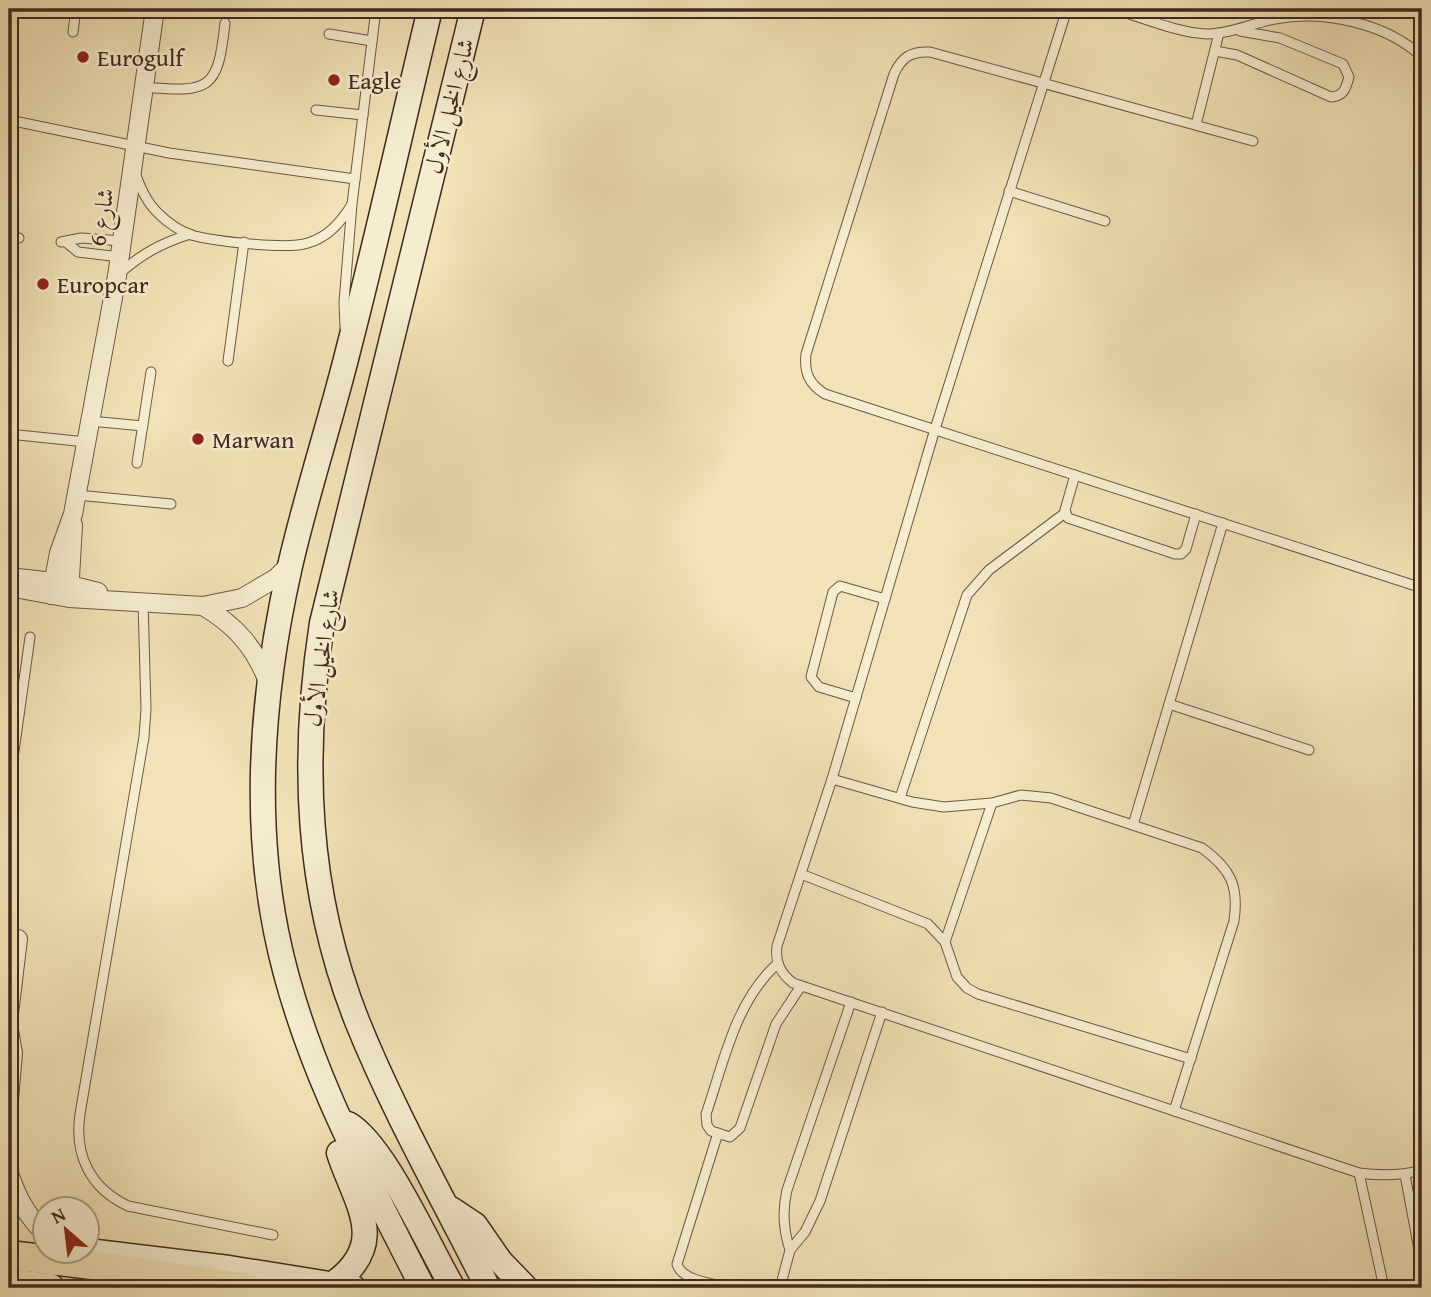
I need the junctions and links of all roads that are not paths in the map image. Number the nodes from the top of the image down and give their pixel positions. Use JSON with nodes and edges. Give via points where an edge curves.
{"nodes":[{"id":1,"x":76,"y":9,"type":"edge"},
{"id":2,"x":155,"y":9,"type":"edge"},
{"id":3,"x":376,"y":9,"type":"edge"},
{"id":4,"x":430,"y":9,"type":"edge"},
{"id":5,"x":473,"y":9,"type":"edge"},
{"id":6,"x":1067,"y":9,"type":"edge"},
{"id":7,"x":1113,"y":9,"type":"edge"},
{"id":8,"x":225,"y":23,"type":"dead end"},
{"id":9,"x":1234,"y":30,"type":"junction"},
{"id":10,"x":73,"y":32,"type":"dead end"},
{"id":11,"x":1219,"y":33,"type":"junction"},
{"id":12,"x":329,"y":34,"type":"dead end"},
{"id":13,"x":372,"y":41,"type":"junction"},
{"id":14,"x":1215,"y":51,"type":"junction"},
{"id":15,"x":1422,"y":57,"type":"edge"},
{"id":16,"x":1043,"y":84,"type":"junction"},
{"id":17,"x":144,"y":87,"type":"junction"},
{"id":18,"x":316,"y":110,"type":"dead end"},
{"id":19,"x":363,"y":115,"type":"junction"},
{"id":20,"x":11,"y":121,"type":"edge"},
{"id":21,"x":1196,"y":125,"type":"junction"},
{"id":22,"x":1253,"y":141,"type":"dead end"},
{"id":23,"x":136,"y":147,"type":"junction"},
{"id":24,"x":9,"y":156,"type":"edge"},
{"id":25,"x":133,"y":168,"type":"junction"},
{"id":26,"x":355,"y":179,"type":"junction"},
{"id":27,"x":1009,"y":191,"type":"junction"},
{"id":28,"x":352,"y":204,"type":"junction"},
{"id":29,"x":1105,"y":221,"type":"dead end"},
{"id":30,"x":190,"y":234,"type":"junction"},
{"id":31,"x":9,"y":237,"type":"edge"},
{"id":32,"x":19,"y":238,"type":"dead end"},
{"id":33,"x":244,"y":242,"type":"junction"},
{"id":34,"x":121,"y":249,"type":"junction"},
{"id":35,"x":117,"y":276,"type":"junction"},
{"id":36,"x":349,"y":347,"type":"junction"},
{"id":37,"x":228,"y":361,"type":"dead end"},
{"id":38,"x":151,"y":372,"type":"dead end"},
{"id":39,"x":90,"y":421,"type":"junction"},
{"id":40,"x":143,"y":426,"type":"junction"},
{"id":41,"x":935,"y":429,"type":"junction"},
{"id":42,"x":9,"y":434,"type":"edge"},
{"id":43,"x":86,"y":442,"type":"junction"},
{"id":44,"x":137,"y":463,"type":"dead end"},
{"id":45,"x":1075,"y":475,"type":"junction"},
{"id":46,"x":76,"y":495,"type":"junction"},
{"id":47,"x":171,"y":504,"type":"dead end"},
{"id":48,"x":1065,"y":513,"type":"junction"},
{"id":49,"x":1196,"y":514,"type":"junction"},
{"id":50,"x":1223,"y":523,"type":"junction"},
{"id":51,"x":290,"y":564,"type":"junction"},
{"id":52,"x":9,"y":577,"type":"edge"},
{"id":53,"x":9,"y":587,"type":"edge"},
{"id":54,"x":1422,"y":588,"type":"edge"},
{"id":55,"x":61,"y":590,"type":"junction"},
{"id":56,"x":885,"y":599,"type":"junction"},
{"id":57,"x":143,"y":602,"type":"junction"},
{"id":58,"x":203,"y":606,"type":"junction"},
{"id":59,"x":30,"y":637,"type":"dead end"},
{"id":60,"x":268,"y":682,"type":"junction"},
{"id":61,"x":856,"y":698,"type":"junction"},
{"id":62,"x":1169,"y":704,"type":"junction"},
{"id":63,"x":1309,"y":750,"type":"dead end"},
{"id":64,"x":832,"y":779,"type":"junction"},
{"id":65,"x":9,"y":787,"type":"edge"},
{"id":66,"x":900,"y":798,"type":"junction"},
{"id":67,"x":992,"y":803,"type":"junction"},
{"id":68,"x":1133,"y":825,"type":"junction"},
{"id":69,"x":801,"y":874,"type":"junction"},
{"id":70,"x":18,"y":939,"type":"dead end"},
{"id":71,"x":945,"y":942,"type":"junction"},
{"id":72,"x":778,"y":964,"type":"junction"},
{"id":73,"x":801,"y":986,"type":"junction"},
{"id":74,"x":851,"y":1002,"type":"junction"},
{"id":75,"x":882,"y":1012,"type":"junction"},
{"id":76,"x":9,"y":1014,"type":"edge"},
{"id":77,"x":9,"y":1030,"type":"edge"},
{"id":78,"x":1191,"y":1059,"type":"junction"},
{"id":79,"x":9,"y":1100,"type":"edge"},
{"id":80,"x":1174,"y":1111,"type":"junction"},
{"id":81,"x":340,"y":1122,"type":"junction"},
{"id":82,"x":718,"y":1133,"type":"junction"},
{"id":83,"x":1422,"y":1170,"type":"edge"},
{"id":84,"x":9,"y":1173,"type":"edge"},
{"id":85,"x":1359,"y":1173,"type":"junction"},
{"id":86,"x":1405,"y":1175,"type":"junction"},
{"id":87,"x":447,"y":1208,"type":"junction"},
{"id":88,"x":32,"y":1219,"type":"edge"},
{"id":89,"x":273,"y":1235,"type":"dead end"},
{"id":90,"x":9,"y":1241,"type":"edge"},
{"id":91,"x":32,"y":1244,"type":"edge"},
{"id":92,"x":790,"y":1250,"type":"junction"},
{"id":93,"x":9,"y":1255,"type":"edge"},
{"id":94,"x":32,"y":1256,"type":"edge"},
{"id":95,"x":102,"y":1259,"type":"edge"},
{"id":96,"x":102,"y":1260,"type":"edge"},
{"id":97,"x":1422,"y":1266,"type":"edge"},
{"id":98,"x":9,"y":1283,"type":"edge"},
{"id":99,"x":343,"y":1286,"type":"edge"},
{"id":100,"x":50,"y":1288,"type":"edge"},
{"id":101,"x":248,"y":1288,"type":"edge"},
{"id":102,"x":423,"y":1288,"type":"edge"},
{"id":103,"x":453,"y":1288,"type":"edge"},
{"id":104,"x":488,"y":1288,"type":"edge"},
{"id":105,"x":526,"y":1288,"type":"edge"},
{"id":106,"x":733,"y":1288,"type":"edge"},
{"id":107,"x":780,"y":1288,"type":"edge"},
{"id":108,"x":1384,"y":1288,"type":"edge"}],
"edges":[{"from":1,"to":10,"type":"lane"},
{"from":2,"to":17,"type":"street","name":"شارع 6"},
{"from":3,"to":13,"type":"lane"},
{"from":4,"to":36,"type":"main road","name":"شارع الخيل الأول"},
{"from":5,"to":87,"type":"main road","name":"شارع الخيل الأول","via":[[322,624],[309,731],[313,840],[336,957],[381,1078]]},
{"from":6,"to":16,"type":"lane"},
{"from":7,"to":11,"type":"lane","via":[[1189,32]]},
{"from":8,"to":17,"type":"lane","via":[[222,58],[210,80],[188,90]]},
{"from":9,"to":11,"type":"lane"},
{"from":9,"to":14,"type":"lane","via":[[1272,36],[1343,64],[1349,77],[1345,90],[1331,97],[1237,55]]},
{"from":9,"to":15,"type":"lane","via":[[1277,18],[1335,18],[1391,36]]},
{"from":11,"to":14,"type":"lane"},
{"from":12,"to":13,"type":"lane"},
{"from":13,"to":19,"type":"lane"},
{"from":14,"to":21,"type":"lane"},
{"from":16,"to":21,"type":"lane"},
{"from":16,"to":27,"type":"lane"},
{"from":16,"to":41,"type":"lane","via":[[930,52],[907,55],[899,64],[806,354],[808,378],[825,394]]},
{"from":17,"to":23,"type":"street","name":"شارع 6"},
{"from":18,"to":19,"type":"lane"},
{"from":19,"to":26,"type":"lane"},
{"from":20,"to":23,"type":"lane"},
{"from":20,"to":24,"type":"lane"},
{"from":21,"to":22,"type":"lane"},
{"from":23,"to":25,"type":"street","name":"شارع 6"},
{"from":23,"to":26,"type":"lane"},
{"from":25,"to":30,"type":"lane","via":[[150,204]]},
{"from":25,"to":34,"type":"street","name":"شارع 6"},
{"from":26,"to":28,"type":"lane"},
{"from":27,"to":29,"type":"lane"},
{"from":27,"to":41,"type":"lane"},
{"from":28,"to":33,"type":"lane","via":[[326,235],[308,243]]},
{"from":28,"to":36,"type":"lane","via":[[344,302]]},
{"from":30,"to":33,"type":"lane"},
{"from":30,"to":35,"type":"lane","via":[[145,252]]},
{"from":31,"to":32,"type":"lane"},
{"from":33,"to":37,"type":"lane"},
{"from":34,"to":34,"type":"lane","via":[[78,252],[64,242],[81,238]]},
{"from":34,"to":35,"type":"street","name":"شارع 6"},
{"from":35,"to":39,"type":"street","name":"شارع 6"},
{"from":36,"to":51,"type":"main road","name":"شارع الخيل الأول"},
{"from":38,"to":40,"type":"lane"},
{"from":39,"to":40,"type":"lane"},
{"from":39,"to":43,"type":"street","name":"شارع 6"},
{"from":40,"to":44,"type":"lane"},
{"from":41,"to":45,"type":"lane"},
{"from":41,"to":56,"type":"lane"},
{"from":42,"to":43,"type":"lane"},
{"from":43,"to":46,"type":"street","name":"شارع 6"},
{"from":45,"to":48,"type":"lane"},
{"from":45,"to":49,"type":"lane"},
{"from":46,"to":47,"type":"lane"},
{"from":46,"to":55,"type":"street","name":"شارع 6","via":[[73,553]]},
{"from":48,"to":49,"type":"lane","via":[[1071,519],[1178,555],[1186,549]]},
{"from":48,"to":66,"type":"lane","via":[[989,570],[967,595]]},
{"from":49,"to":50,"type":"lane"},
{"from":50,"to":54,"type":"lane"},
{"from":50,"to":62,"type":"lane"},
{"from":51,"to":58,"type":"street","via":[[260,590]]},
{"from":51,"to":60,"type":"main road","name":"شارع الخيل الأول"},
{"from":52,"to":55,"type":"street"},
{"from":53,"to":55,"type":"street"},
{"from":55,"to":57,"type":"street"},
{"from":56,"to":61,"type":"lane"},
{"from":56,"to":61,"type":"lane","via":[[840,586],[833,592],[811,677],[819,687]]},
{"from":57,"to":58,"type":"street"},
{"from":57,"to":89,"type":"lane","via":[[144,737],[80,1114],[80,1151],[97,1184],[128,1206]]},
{"from":58,"to":60,"type":"street","via":[[244,637]]},
{"from":59,"to":65,"type":"lane"},
{"from":60,"to":81,"type":"main road","name":"شارع الخيل الأول","via":[[263,828],[276,931],[288,981]]},
{"from":61,"to":64,"type":"lane"},
{"from":62,"to":63,"type":"lane"},
{"from":62,"to":68,"type":"lane"},
{"from":64,"to":66,"type":"lane"},
{"from":64,"to":69,"type":"lane"},
{"from":66,"to":67,"type":"lane","via":[[944,807]]},
{"from":67,"to":68,"type":"lane","via":[[1036,795]]},
{"from":67,"to":71,"type":"lane"},
{"from":68,"to":78,"type":"lane","via":[[1202,848],[1232,879],[1237,900],[1234,921]]},
{"from":69,"to":71,"type":"lane","via":[[928,924]]},
{"from":69,"to":72,"type":"lane","via":[[777,946]]},
{"from":70,"to":76,"type":"street"},
{"from":71,"to":78,"type":"lane","via":[[957,977],[978,994]]},
{"from":72,"to":73,"type":"lane","via":[[786,978]]},
{"from":72,"to":82,"type":"lane","via":[[757,985],[742,1010],[706,1114],[707,1125]]},
{"from":73,"to":74,"type":"lane"},
{"from":73,"to":82,"type":"lane","via":[[776,1024],[740,1128],[730,1137]]},
{"from":74,"to":75,"type":"lane"},
{"from":74,"to":92,"type":"lane","via":[[784,1202],[783,1226]]},
{"from":75,"to":80,"type":"lane"},
{"from":75,"to":92,"type":"lane","via":[[820,1201]]},
{"from":77,"to":79,"type":"street","via":[[13,1053]]},
{"from":78,"to":80,"type":"lane"},
{"from":80,"to":85,"type":"lane"},
{"from":81,"to":99,"type":"main road","via":[[338,1150],[365,1218],[366,1232],[358,1260]]},
{"from":81,"to":102,"type":"main road","name":"شارع الخيل الأول"},
{"from":81,"to":103,"type":"main road","via":[[360,1133],[376,1153]]},
{"from":82,"to":106,"type":"lane","via":[[677,1264],[688,1276]]},
{"from":83,"to":86,"type":"lane"},
{"from":84,"to":88,"type":"street"},
{"from":85,"to":86,"type":"lane"},
{"from":85,"to":108,"type":"lane"},
{"from":86,"to":97,"type":"lane"},
{"from":87,"to":104,"type":"main road","name":"شارع الخيل الأول"},
{"from":87,"to":105,"type":"main road","via":[[475,1225]]},
{"from":90,"to":91,"type":"main road"},
{"from":92,"to":107,"type":"lane"},
{"from":93,"to":94,"type":"main road"},
{"from":95,"to":99,"type":"main road","via":[[229,1268]]},
{"from":96,"to":101,"type":"main road"},
{"from":98,"to":100,"type":"main road"}]}
